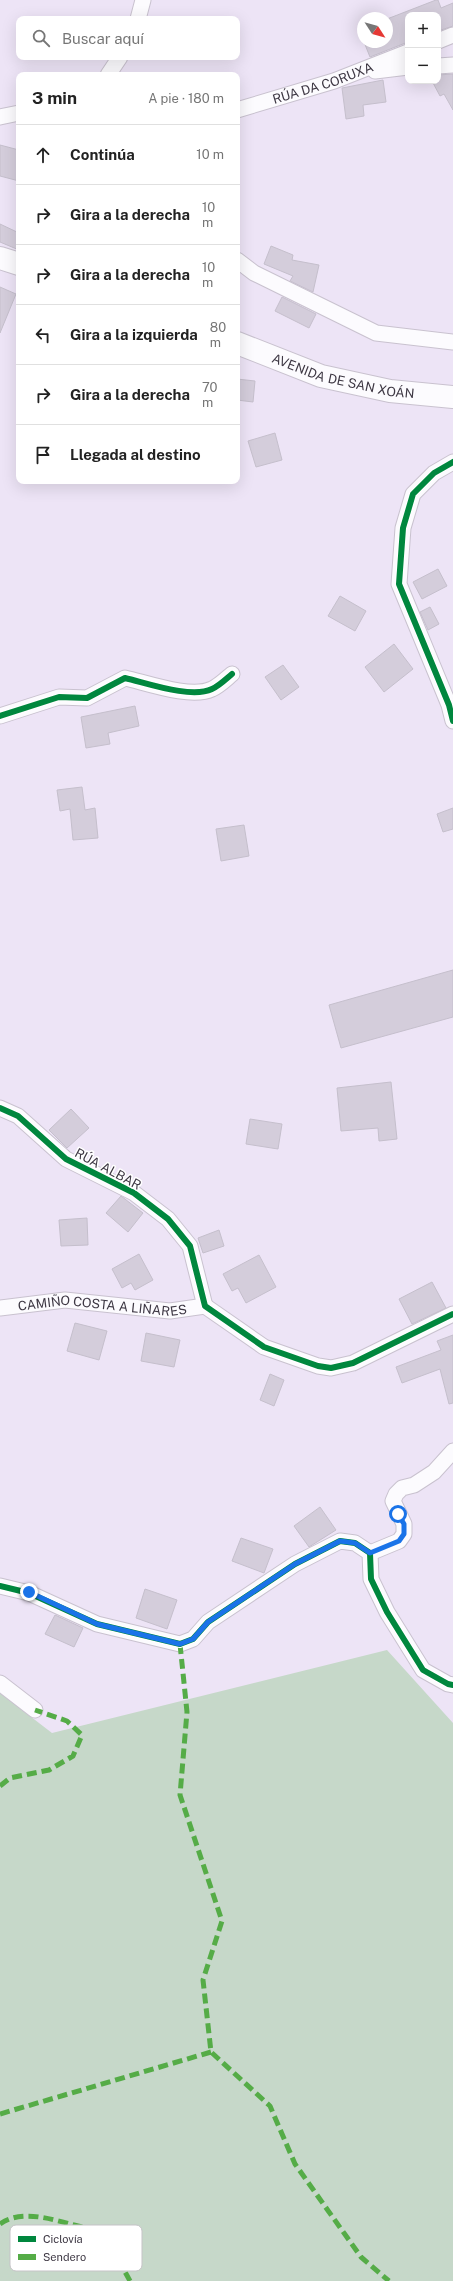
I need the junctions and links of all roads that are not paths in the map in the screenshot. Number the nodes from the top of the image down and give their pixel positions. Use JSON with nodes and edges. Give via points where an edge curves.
{"nodes":[{"id":1,"x":143,"y":0,"type":"edge"},
{"id":2,"x":139,"y":16,"type":"edge"},
{"id":3,"x":453,"y":35,"type":"edge"},
{"id":4,"x":441,"y":40,"type":"edge"},
{"id":5,"x":405,"y":53,"type":"edge"},
{"id":6,"x":118,"y":60,"type":"edge"},
{"id":7,"x":453,"y":65,"type":"edge"},
{"id":8,"x":441,"y":66,"type":"edge"},
{"id":9,"x":405,"y":67,"type":"edge"},
{"id":10,"x":110,"y":72,"type":"edge"},
{"id":11,"x":355,"y":73,"type":"junction"},
{"id":12,"x":240,"y":109,"type":"edge"},
{"id":13,"x":16,"y":114,"type":"edge"},
{"id":14,"x":0,"y":117,"type":"edge"},
{"id":15,"x":0,"y":258,"type":"edge"},
{"id":16,"x":240,"y":262,"type":"edge"},
{"id":17,"x":16,"y":263,"type":"edge"},
{"id":18,"x":453,"y":342,"type":"edge"},
{"id":19,"x":240,"y":344,"type":"edge"},
{"id":20,"x":453,"y":397,"type":"edge"},
{"id":21,"x":453,"y":462,"type":"edge"},
{"id":22,"x":232,"y":674,"type":"dead end"},
{"id":23,"x":0,"y":716,"type":"edge"},
{"id":24,"x":453,"y":721,"type":"edge"},
{"id":25,"x":0,"y":1108,"type":"edge"},
{"id":26,"x":205,"y":1306,"type":"junction"},
{"id":27,"x":0,"y":1308,"type":"edge"},
{"id":28,"x":453,"y":1314,"type":"edge"},
{"id":29,"x":453,"y":1451,"type":"edge"},
{"id":30,"x":370,"y":1553,"type":"junction"},
{"id":31,"x":0,"y":1586,"type":"edge"},
{"id":32,"x":0,"y":1682,"type":"edge"},
{"id":33,"x":453,"y":1684,"type":"edge"},
{"id":34,"x":35,"y":1710,"type":"dead end"}],
"edges":[{"from":1,"to":2,"type":"street"},
{"from":3,"to":4,"type":"street"},
{"from":5,"to":11,"type":"street","name":"RÚA DA CORUXA"},
{"from":6,"to":10,"type":"street"},
{"from":7,"to":8,"type":"street"},
{"from":9,"to":11,"type":"street"},
{"from":11,"to":12,"type":"street","name":"RÚA DA CORUXA"},
{"from":13,"to":14,"type":"street"},
{"from":15,"to":17,"type":"main road"},
{"from":16,"to":18,"type":"street","via":[[254,273],[376,333]]},
{"from":19,"to":20,"type":"main road","name":"AVENIDA DE SAN XOÁN","via":[[321,376],[390,391]]},
{"from":21,"to":24,"type":"street","via":[[434,473],[413,494],[403,528],[399,584],[449,705]]},
{"from":22,"to":23,"type":"street","via":[[213,689],[198,692],[176,690],[125,678],[87,698],[59,697]]},
{"from":25,"to":26,"type":"street","name":"RÚA ALBAR","via":[[18,1116],[66,1159],[134,1193],[168,1219],[190,1246]]},
{"from":26,"to":27,"type":"street","name":"CAMIÑO COSTA A LIÑARES","via":[[170,1311],[66,1300]]},
{"from":26,"to":28,"type":"street","via":[[264,1347],[331,1368],[353,1363]]},
{"from":29,"to":30,"type":"street","via":[[434,1472],[414,1485],[402,1488],[396,1494],[393,1501],[404,1524],[404,1534],[399,1541]]},
{"from":30,"to":31,"type":"street","via":[[355,1543],[340,1541],[295,1564],[208,1622],[193,1639],[180,1644],[97,1624],[29,1592]]},
{"from":30,"to":33,"type":"street","via":[[371,1579],[387,1612],[423,1670],[448,1684]]},
{"from":32,"to":34,"type":"street"}]}
